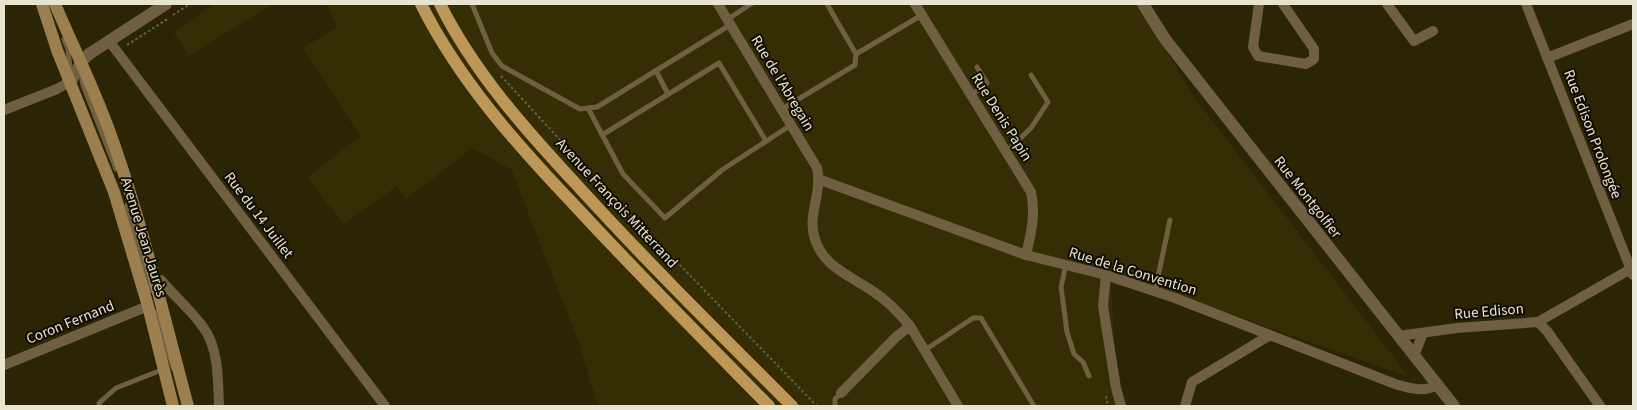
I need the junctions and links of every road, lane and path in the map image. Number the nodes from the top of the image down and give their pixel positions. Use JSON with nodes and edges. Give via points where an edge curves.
{"nodes":[{"id":1,"x":42,"y":4,"type":"edge"},
{"id":2,"x":49,"y":4,"type":"edge"},
{"id":3,"x":55,"y":4,"type":"edge"},
{"id":4,"x":166,"y":4,"type":"edge"},
{"id":5,"x":190,"y":4,"type":"edge"},
{"id":6,"x":420,"y":4,"type":"edge"},
{"id":7,"x":440,"y":4,"type":"edge"},
{"id":8,"x":472,"y":4,"type":"edge"},
{"id":9,"x":718,"y":4,"type":"edge"},
{"id":10,"x":751,"y":4,"type":"edge"},
{"id":11,"x":827,"y":4,"type":"edge"},
{"id":12,"x":915,"y":4,"type":"edge"},
{"id":13,"x":1143,"y":4,"type":"edge"},
{"id":14,"x":1259,"y":4,"type":"edge"},
{"id":15,"x":1283,"y":4,"type":"edge"},
{"id":16,"x":1387,"y":4,"type":"edge"},
{"id":17,"x":1526,"y":4,"type":"edge"},
{"id":18,"x":922,"y":15,"type":"junction"},
{"id":19,"x":729,"y":22,"type":"junction"},
{"id":20,"x":1633,"y":24,"type":"edge"},
{"id":21,"x":1433,"y":31,"type":"dead end"},
{"id":22,"x":110,"y":41,"type":"junction"},
{"id":23,"x":123,"y":46,"type":"dead end"},
{"id":24,"x":856,"y":54,"type":"junction"},
{"id":25,"x":1547,"y":58,"type":"junction"},
{"id":26,"x":81,"y":62,"type":"junction"},
{"id":27,"x":977,"y":67,"type":"dead end"},
{"id":28,"x":496,"y":70,"type":"dead end"},
{"id":29,"x":656,"y":71,"type":"junction"},
{"id":30,"x":1031,"y":75,"type":"dead end"},
{"id":31,"x":71,"y":81,"type":"junction"},
{"id":32,"x":668,"y":94,"type":"junction"},
{"id":33,"x":970,"y":95,"type":"junction"},
{"id":34,"x":588,"y":108,"type":"junction"},
{"id":35,"x":782,"y":109,"type":"junction"},
{"id":36,"x":4,"y":110,"type":"edge"},
{"id":37,"x":791,"y":124,"type":"junction"},
{"id":38,"x":602,"y":135,"type":"junction"},
{"id":39,"x":766,"y":141,"type":"junction"},
{"id":40,"x":1006,"y":153,"type":"junction"},
{"id":41,"x":818,"y":179,"type":"junction"},
{"id":42,"x":1170,"y":220,"type":"dead end"},
{"id":43,"x":1026,"y":255,"type":"junction"},
{"id":44,"x":1066,"y":265,"type":"junction"},
{"id":45,"x":1631,"y":272,"type":"edge"},
{"id":46,"x":1106,"y":275,"type":"junction"},
{"id":47,"x":155,"y":281,"type":"junction"},
{"id":48,"x":1155,"y":291,"type":"junction"},
{"id":49,"x":148,"y":306,"type":"junction"},
{"id":50,"x":1538,"y":322,"type":"junction"},
{"id":51,"x":910,"y":326,"type":"junction"},
{"id":52,"x":1423,"y":333,"type":"junction"},
{"id":53,"x":1270,"y":335,"type":"junction"},
{"id":54,"x":1398,"y":336,"type":"junction"},
{"id":55,"x":924,"y":350,"type":"junction"},
{"id":56,"x":1414,"y":356,"type":"junction"},
{"id":57,"x":4,"y":366,"type":"edge"},
{"id":58,"x":164,"y":369,"type":"junction"},
{"id":59,"x":1089,"y":376,"type":"dead end"},
{"id":60,"x":181,"y":378,"type":"junction"},
{"id":61,"x":1437,"y":385,"type":"junction"},
{"id":62,"x":841,"y":393,"type":"joint"},
{"id":63,"x":100,"y":406,"type":"edge"},
{"id":64,"x":173,"y":406,"type":"edge"},
{"id":65,"x":188,"y":406,"type":"edge"},
{"id":66,"x":218,"y":406,"type":"edge"},
{"id":67,"x":385,"y":406,"type":"edge"},
{"id":68,"x":769,"y":406,"type":"edge"},
{"id":69,"x":792,"y":406,"type":"edge"},
{"id":70,"x":817,"y":406,"type":"edge"},
{"id":71,"x":835,"y":406,"type":"edge"},
{"id":72,"x":958,"y":406,"type":"edge"},
{"id":73,"x":1034,"y":406,"type":"edge"},
{"id":74,"x":1121,"y":406,"type":"edge"},
{"id":75,"x":1185,"y":406,"type":"edge"},
{"id":76,"x":1454,"y":406,"type":"edge"},
{"id":77,"x":1600,"y":406,"type":"edge"}],
"edges":[{"from":1,"to":31,"type":"main road","name":"Avenue Jean Jaurès","via":[[58,54]]},
{"from":2,"to":31,"type":"lane","via":[[68,48]]},
{"from":3,"to":26,"type":"main road","name":"Avenue Jean Jaurès"},
{"from":4,"to":22,"type":"street"},
{"from":5,"to":23,"type":"path","via":[[131,44]]},
{"from":6,"to":68,"type":"main road","via":[[445,47],[504,129],[628,263]]},
{"from":7,"to":69,"type":"main road","name":"Avenue François Mitterrand","via":[[481,74],[521,123],[596,207]]},
{"from":8,"to":34,"type":"lane","via":[[492,54],[502,66],[580,109]]},
{"from":9,"to":19,"type":"street","name":"Rue de l'Abregain"},
{"from":10,"to":19,"type":"lane"},
{"from":11,"to":24,"type":"lane"},
{"from":12,"to":18,"type":"street","name":"Rue Denis Papin"},
{"from":13,"to":54,"type":"street","name":"Rue Montgolfier","via":[[1164,39]]},
{"from":14,"to":15,"type":"street","via":[[1253,47],[1258,56],[1306,64],[1314,58],[1314,49]]},
{"from":16,"to":21,"type":"street","via":[[1414,41]]},
{"from":17,"to":25,"type":"street","name":"Rue Edison Prolongée"},
{"from":18,"to":24,"type":"lane"},
{"from":18,"to":33,"type":"street","name":"Rue Denis Papin"},
{"from":19,"to":29,"type":"lane"},
{"from":19,"to":35,"type":"street","name":"Rue de l'Abregain"},
{"from":20,"to":25,"type":"street"},
{"from":22,"to":26,"type":"street"},
{"from":22,"to":67,"type":"street","name":"Rue du 14 Juillet"},
{"from":24,"to":35,"type":"lane","via":[[855,65]]},
{"from":25,"to":45,"type":"street","name":"Rue Edison Prolongée"},
{"from":26,"to":31,"type":"street"},
{"from":26,"to":47,"type":"main road","name":"Avenue Jean Jaurès","via":[[114,142]]},
{"from":26,"to":60,"type":"lane","via":[[83,85],[119,176],[170,363]]},
{"from":27,"to":33,"type":"lane","via":[[987,83]]},
{"from":28,"to":70,"type":"path","via":[[599,182]]},
{"from":29,"to":32,"type":"lane"},
{"from":29,"to":34,"type":"lane","via":[[597,107]]},
{"from":30,"to":40,"type":"lane","via":[[1048,102],[1031,128]]},
{"from":31,"to":36,"type":"street"},
{"from":31,"to":49,"type":"main road","name":"Avenue Jean Jaurès","via":[[114,192]]},
{"from":32,"to":38,"type":"lane"},
{"from":32,"to":39,"type":"lane","via":[[719,63]]},
{"from":33,"to":40,"type":"street","name":"Rue Denis Papin"},
{"from":34,"to":38,"type":"lane"},
{"from":35,"to":37,"type":"street","name":"Rue de l'Abregain"},
{"from":37,"to":39,"type":"lane"},
{"from":37,"to":41,"type":"street","name":"Rue de l'Abregain","via":[[817,168]]},
{"from":38,"to":39,"type":"lane","via":[[623,174],[665,218],[722,170]]},
{"from":40,"to":43,"type":"street","name":"Rue Denis Papin","via":[[1031,192],[1035,208]]},
{"from":41,"to":43,"type":"street","name":"Rue de la Convention"},
{"from":41,"to":51,"type":"street","via":[[812,226],[821,251],[838,270],[890,304]]},
{"from":42,"to":48,"type":"lane"},
{"from":43,"to":44,"type":"street","name":"Rue de la Convention"},
{"from":44,"to":46,"type":"street","name":"Rue de la Convention"},
{"from":44,"to":59,"type":"lane","via":[[1061,286],[1067,332],[1074,354],[1083,362]]},
{"from":45,"to":50,"type":"street","name":"Rue Edison"},
{"from":46,"to":48,"type":"street","name":"Rue de la Convention"},
{"from":46,"to":74,"type":"street","via":[[1103,306]]},
{"from":47,"to":60,"type":"main road","name":"Avenue Jean Jaurès"},
{"from":47,"to":66,"type":"street","name":"Avenue Jean Jaurès","via":[[161,280],[204,328],[213,348]]},
{"from":48,"to":53,"type":"street","name":"Rue de la Convention"},
{"from":49,"to":57,"type":"street","name":"Coron Fernand"},
{"from":49,"to":58,"type":"main road","name":"Avenue Jean Jaurès"},
{"from":50,"to":52,"type":"street","name":"Rue Edison"},
{"from":50,"to":77,"type":"street"},
{"from":51,"to":55,"type":"street"},
{"from":51,"to":62,"type":"street"},
{"from":52,"to":54,"type":"street","name":"Rue Edison"},
{"from":52,"to":56,"type":"street"},
{"from":53,"to":61,"type":"street","name":"Rue de la Convention","via":[[1412,389]]},
{"from":53,"to":75,"type":"street","via":[[1192,382]]},
{"from":54,"to":56,"type":"street","name":"Rue Montgolfier"},
{"from":55,"to":72,"type":"street"},
{"from":55,"to":73,"type":"lane","via":[[973,318],[981,318]]},
{"from":56,"to":61,"type":"street","name":"Rue Montgolfier"},
{"from":58,"to":63,"type":"lane","via":[[116,388],[99,403]]},
{"from":58,"to":64,"type":"main road","name":"Avenue Jean Jaurès"},
{"from":60,"to":65,"type":"main road","name":"Avenue Jean Jaurès"},
{"from":61,"to":76,"type":"street","name":"Rue Montgolfier"},
{"from":62,"to":71,"type":"lane","via":[[835,398]]}]}
